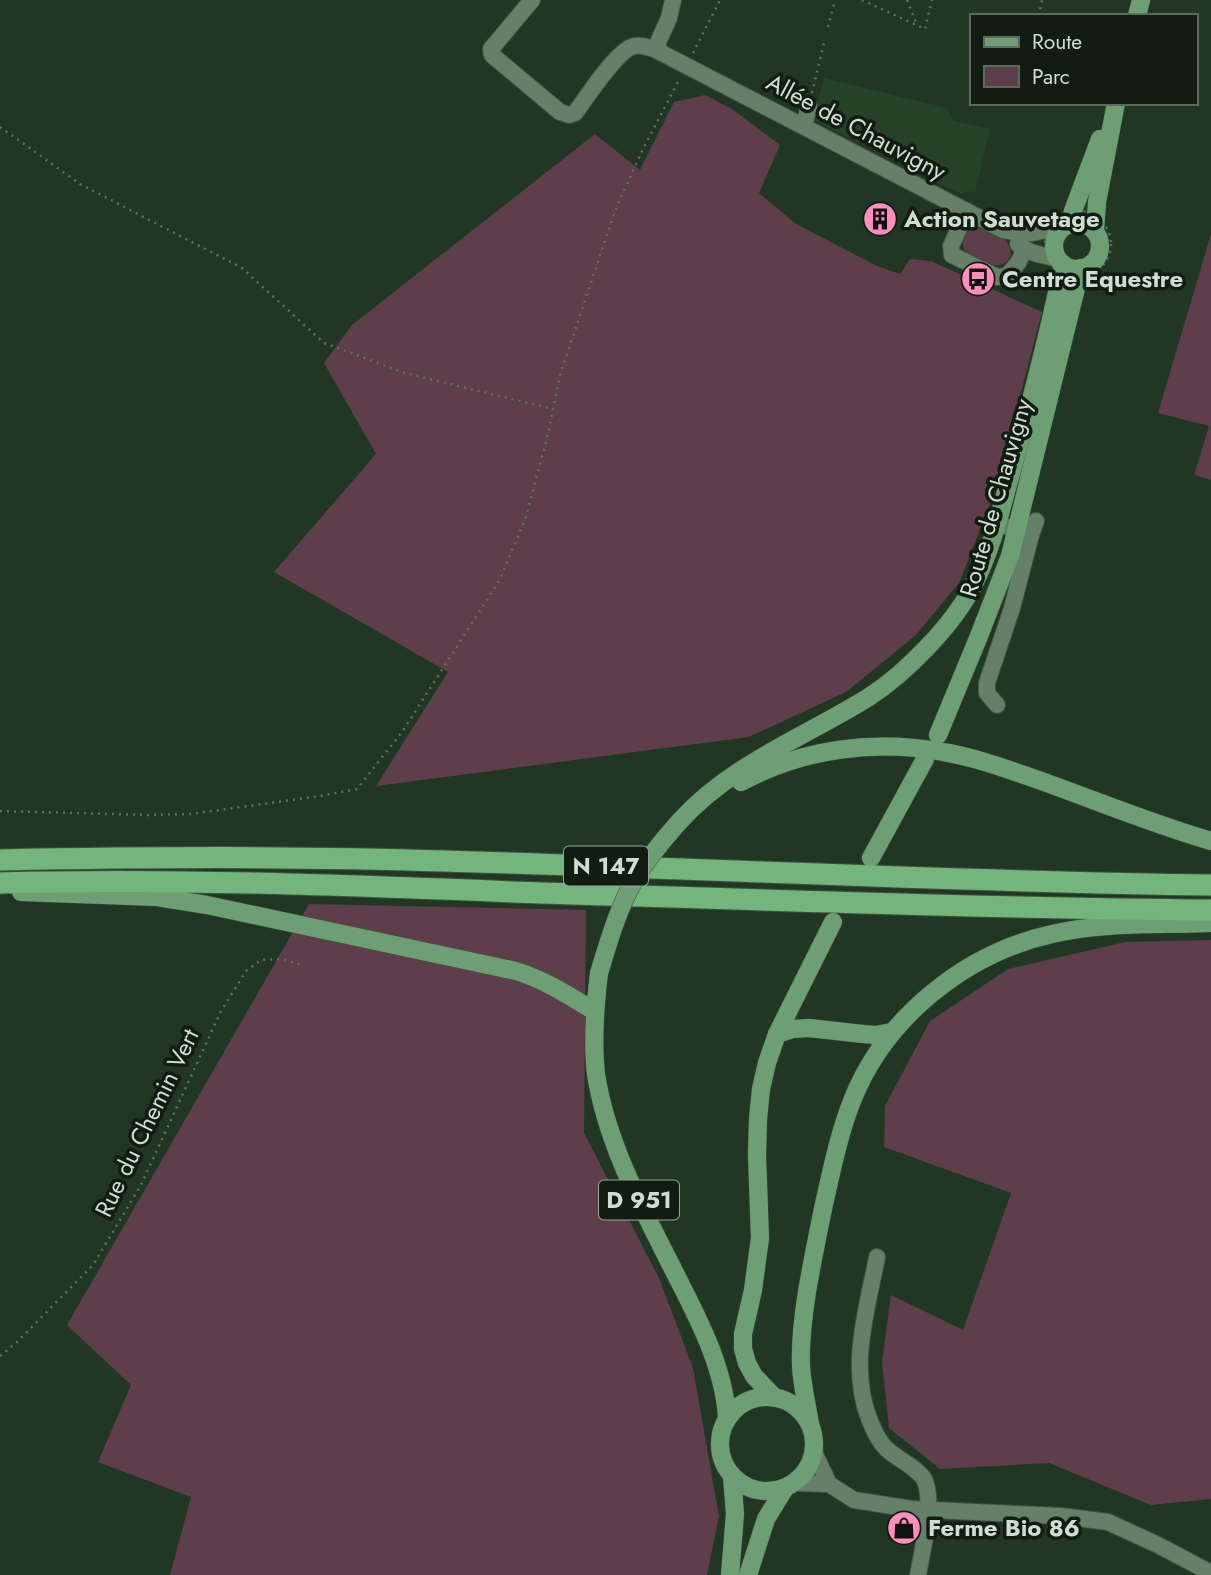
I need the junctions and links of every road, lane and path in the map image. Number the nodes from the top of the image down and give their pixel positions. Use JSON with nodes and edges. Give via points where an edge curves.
{"nodes":[{"id":1,"x":532,"y":0,"type":"edge"},
{"id":2,"x":673,"y":0,"type":"edge"},
{"id":3,"x":720,"y":0,"type":"edge"},
{"id":4,"x":835,"y":0,"type":"edge"},
{"id":5,"x":862,"y":0,"type":"edge"},
{"id":6,"x":907,"y":0,"type":"edge"},
{"id":7,"x":932,"y":0,"type":"edge"},
{"id":8,"x":916,"y":25,"type":"junction"},
{"id":9,"x":828,"y":27,"type":"dead end"},
{"id":10,"x":825,"y":39,"type":"dead end"},
{"id":11,"x":656,"y":50,"type":"junction"},
{"id":12,"x":687,"y":65,"type":"junction"},
{"id":13,"x":1114,"y":105,"type":"edge"},
{"id":14,"x":1115,"y":105,"type":"edge"},
{"id":15,"x":809,"y":106,"type":"joint"},
{"id":16,"x":804,"y":126,"type":"junction"},
{"id":17,"x":0,"y":127,"type":"edge"},
{"id":18,"x":967,"y":211,"type":"junction"},
{"id":19,"x":1064,"y":223,"type":"junction"},
{"id":20,"x":1096,"y":223,"type":"junction"},
{"id":21,"x":1003,"y":230,"type":"junction"},
{"id":22,"x":1025,"y":249,"type":"junction"},
{"id":23,"x":1065,"y":266,"type":"junction"},
{"id":24,"x":553,"y":409,"type":"junction"},
{"id":25,"x":997,"y":523,"type":"junction"},
{"id":26,"x":1028,"y":528,"type":"junction"},
{"id":27,"x":997,"y":705,"type":"dead end"},
{"id":28,"x":938,"y":735,"type":"dead end"},
{"id":29,"x":925,"y":759,"type":"dead end"},
{"id":30,"x":0,"y":811,"type":"edge"},
{"id":31,"x":679,"y":822,"type":"junction"},
{"id":32,"x":1211,"y":841,"type":"edge"},
{"id":33,"x":871,"y":858,"type":"dead end"},
{"id":34,"x":0,"y":860,"type":"edge"},
{"id":35,"x":0,"y":883,"type":"edge"},
{"id":36,"x":1211,"y":885,"type":"edge"},
{"id":37,"x":0,"y":891,"type":"edge"},
{"id":38,"x":1211,"y":910,"type":"edge"},
{"id":39,"x":833,"y":922,"type":"dead end"},
{"id":40,"x":1211,"y":923,"type":"edge"},
{"id":41,"x":301,"y":965,"type":"dead end"},
{"id":42,"x":594,"y":1011,"type":"junction"},
{"id":43,"x":892,"y":1032,"type":"junction"},
{"id":44,"x":777,"y":1034,"type":"junction"},
{"id":45,"x":877,"y":1257,"type":"dead end"},
{"id":46,"x":0,"y":1356,"type":"edge"},
{"id":47,"x":774,"y":1397,"type":"junction"},
{"id":48,"x":727,"y":1417,"type":"junction"},
{"id":49,"x":810,"y":1424,"type":"junction"},
{"id":50,"x":814,"y":1452,"type":"junction"},
{"id":51,"x":732,"y":1477,"type":"junction"},
{"id":52,"x":829,"y":1484,"type":"junction"},
{"id":53,"x":790,"y":1486,"type":"junction"},
{"id":54,"x":927,"y":1510,"type":"junction"},
{"id":55,"x":1211,"y":1573,"type":"edge"},
{"id":56,"x":730,"y":1575,"type":"edge"},
{"id":57,"x":748,"y":1575,"type":"edge"},
{"id":58,"x":918,"y":1575,"type":"edge"}],
"edges":[{"from":1,"to":11,"type":"street","via":[[491,49],[492,55],[560,112],[575,113],[620,53],[632,46]]},
{"from":2,"to":11,"type":"street"},
{"from":3,"to":12,"type":"path"},
{"from":4,"to":9,"type":"path"},
{"from":5,"to":8,"type":"path"},
{"from":6,"to":8,"type":"path"},
{"from":7,"to":8,"type":"path","via":[[925,29]]},
{"from":10,"to":15,"type":"path"},
{"from":11,"to":12,"type":"street","name":"Allée de Chauvigny"},
{"from":12,"to":16,"type":"street","name":"Allée de Chauvigny"},
{"from":12,"to":24,"type":"path","via":[[616,208]]},
{"from":13,"to":19,"type":"main road"},
{"from":14,"to":20,"type":"main road"},
{"from":15,"to":16,"type":"street"},
{"from":16,"to":18,"type":"street","name":"Allée de Chauvigny"},
{"from":17,"to":24,"type":"path","via":[[80,184],[242,268],[324,343],[405,373]]},
{"from":18,"to":21,"type":"street","name":"Allée de Chauvigny"},
{"from":18,"to":22,"type":"street","via":[[951,246],[952,255],[997,277],[1007,275]]},
{"from":19,"to":20,"type":"main road"},
{"from":19,"to":20,"type":"path","via":[[1089,212]]},
{"from":19,"to":21,"type":"street","name":"Allée de Chauvigny","via":[[1032,233]]},
{"from":19,"to":23,"type":"main road","via":[[1055,250]]},
{"from":19,"to":23,"type":"path","via":[[1045,238]]},
{"from":20,"to":23,"type":"main road","via":[[1099,253],[1093,261]]},
{"from":20,"to":23,"type":"path","via":[[1109,230],[1112,239],[1105,265],[1088,276]]},
{"from":21,"to":22,"type":"street","name":"Allée de Chauvigny"},
{"from":22,"to":23,"type":"street","name":"Allée de Chauvigny"},
{"from":23,"to":25,"type":"main road","name":"Route de Chauvigny","number":"D 951"},
{"from":23,"to":26,"type":"main road","name":"Route de Chauvigny"},
{"from":24,"to":30,"type":"path","via":[[525,520],[499,581],[402,732],[357,789],[191,814]]},
{"from":25,"to":26,"type":"street"},
{"from":25,"to":31,"type":"main road","name":"Route de Chauvigny","number":"D 951","via":[[977,577],[958,611],[895,677],[748,765]]},
{"from":26,"to":27,"type":"street","via":[[1012,608],[987,683],[987,693]]},
{"from":26,"to":28,"type":"main road","name":"Route de Chauvigny"},
{"from":29,"to":33,"type":"main road"},
{"from":31,"to":32,"type":"main road","via":[[772,766],[854,747],[890,746],[980,760]]},
{"from":31,"to":42,"type":"main road","number":"D 951","bridge":true,"via":[[634,881],[613,926],[599,972]]},
{"from":34,"to":36,"type":"highway","number":"N 147","via":[[443,860]]},
{"from":35,"to":38,"type":"highway","number":"N 147","via":[[240,882]]},
{"from":37,"to":42,"type":"main road","via":[[157,897],[207,905],[516,971],[552,985]]},
{"from":39,"to":44,"type":"main road"},
{"from":40,"to":43,"type":"main road","via":[[1105,926],[1004,948],[959,973]]},
{"from":41,"to":46,"type":"path","name":"Rue du Chemin Vert","via":[[261,960],[246,971],[221,1011],[141,1185],[93,1265]]},
{"from":42,"to":48,"type":"main road","number":"D 951","via":[[596,1073],[611,1132],[635,1193],[702,1329],[721,1383]]},
{"from":43,"to":44,"type":"main road","via":[[875,1035],[809,1028]]},
{"from":43,"to":49,"type":"main road","via":[[852,1100],[814,1249],[801,1330],[801,1367]]},
{"from":44,"to":47,"type":"main road","via":[[761,1089],[757,1155],[760,1238],[743,1334],[747,1363]]},
{"from":45,"to":54,"type":"street","via":[[859,1361],[861,1392],[878,1439],[923,1479]]},
{"from":47,"to":48,"type":"main road","via":[[747,1400]]},
{"from":47,"to":49,"type":"main road","via":[[795,1406]]},
{"from":48,"to":51,"type":"main road","via":[[719,1448]]},
{"from":49,"to":50,"type":"main road"},
{"from":50,"to":52,"type":"street"},
{"from":50,"to":53,"type":"main road","via":[[803,1475]]},
{"from":51,"to":53,"type":"main road","via":[[757,1491]]},
{"from":51,"to":56,"type":"main road","via":[[735,1514]]},
{"from":52,"to":53,"type":"street"},
{"from":52,"to":54,"type":"street","via":[[854,1500]]},
{"from":53,"to":57,"type":"main road","via":[[766,1519]]},
{"from":54,"to":55,"type":"street","via":[[1108,1522]]},
{"from":54,"to":58,"type":"street"}]}
